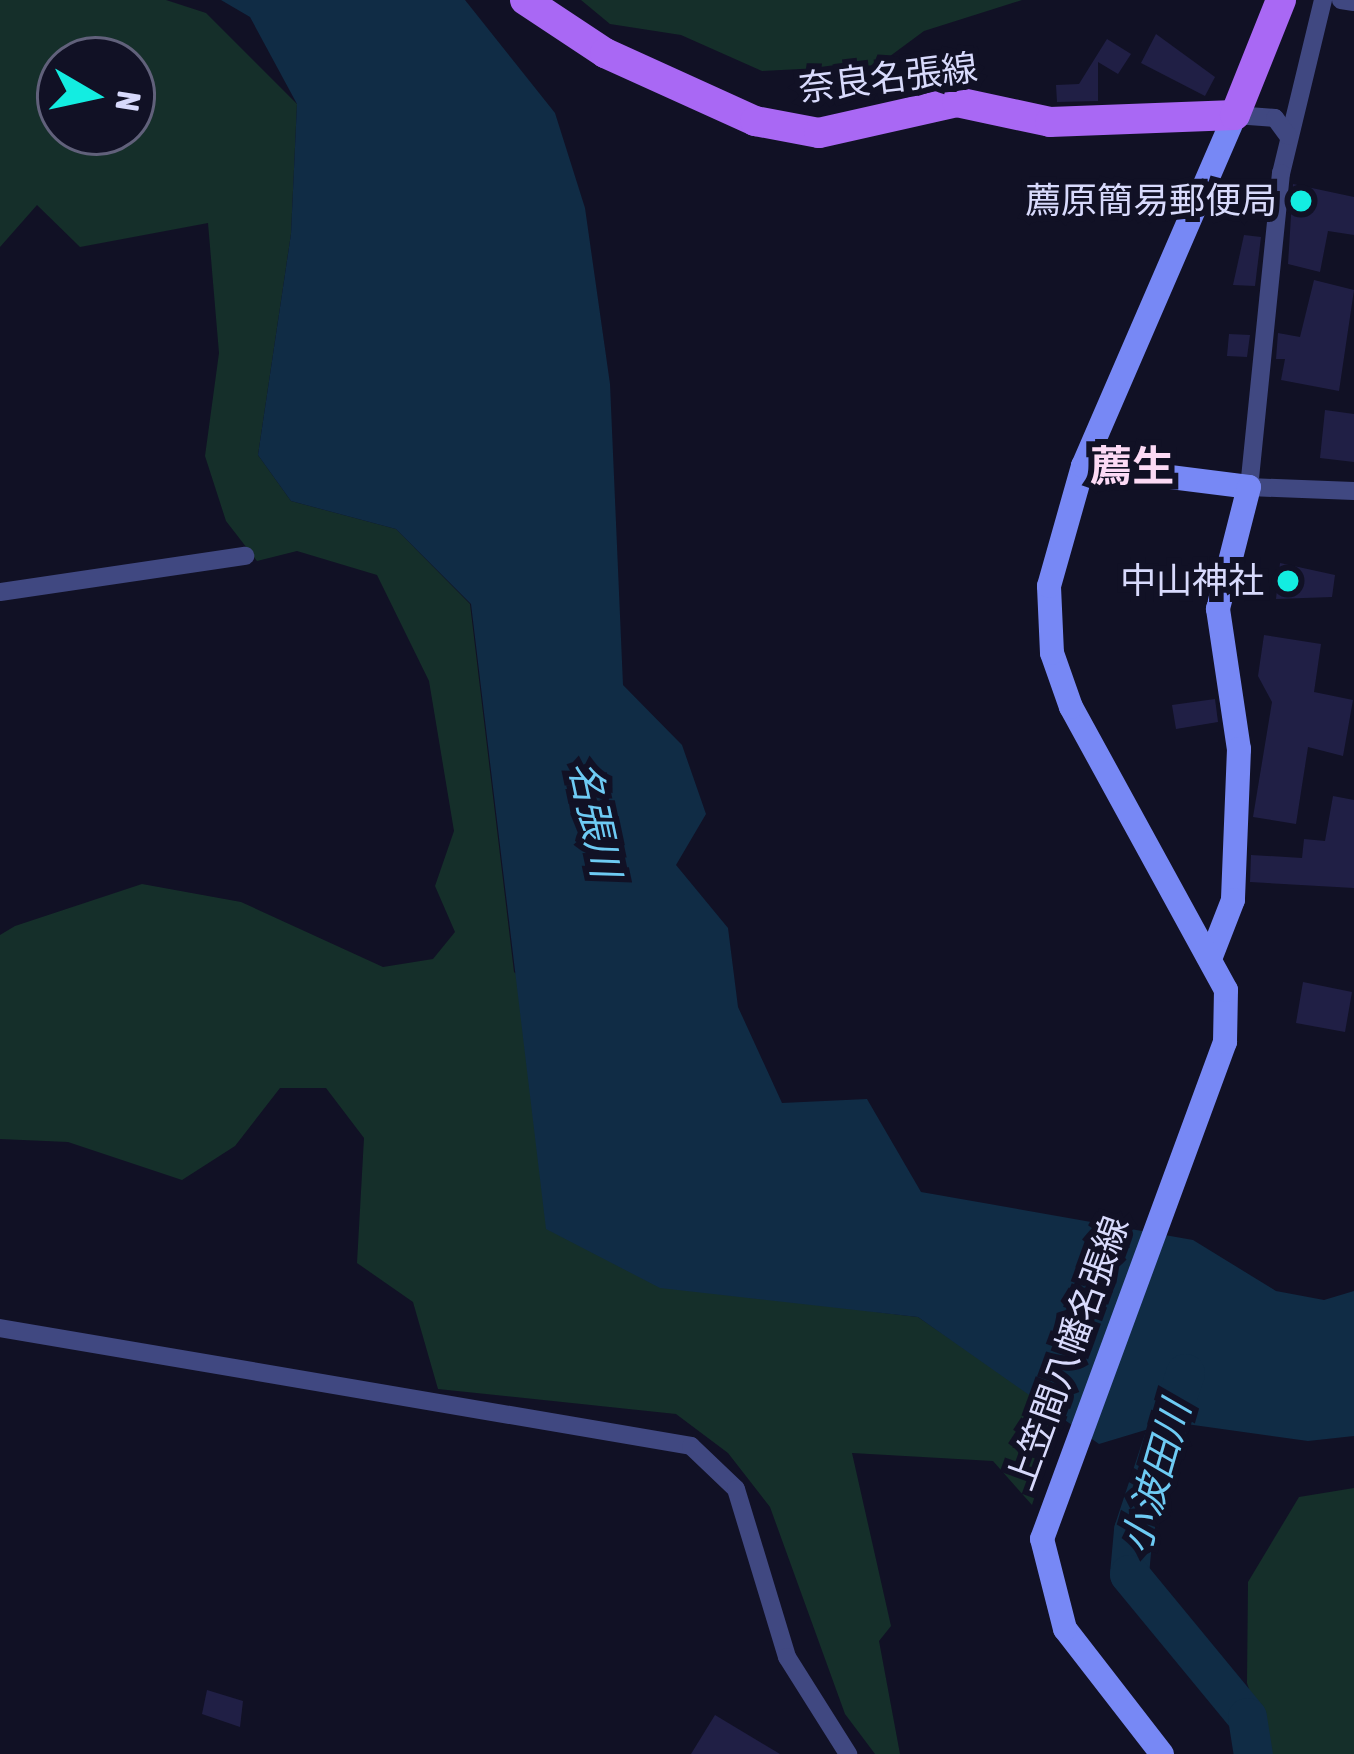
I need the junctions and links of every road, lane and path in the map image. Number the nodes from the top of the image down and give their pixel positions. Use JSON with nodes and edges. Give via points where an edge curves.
{"nodes":[{"id":1,"x":525,"y":0,"type":"edge"},
{"id":2,"x":1281,"y":0,"type":"edge"},
{"id":3,"x":1323,"y":0,"type":"edge"},
{"id":4,"x":1340,"y":0,"type":"edge"},
{"id":5,"x":1354,"y":2,"type":"edge"},
{"id":6,"x":1235,"y":115,"type":"junction"},
{"id":7,"x":1288,"y":136,"type":"junction"},
{"id":8,"x":1083,"y":466,"type":"junction"},
{"id":9,"x":1249,"y":487,"type":"junction"},
{"id":10,"x":1354,"y":491,"type":"edge"},
{"id":11,"x":244,"y":556,"type":"dead end"},
{"id":12,"x":0,"y":592,"type":"edge"},
{"id":13,"x":1212,"y":954,"type":"junction"},
{"id":14,"x":0,"y":1328,"type":"edge"},
{"id":15,"x":848,"y":1754,"type":"edge"},
{"id":16,"x":1162,"y":1754,"type":"edge"}],
"edges":[{"from":1,"to":6,"type":"main road","name":"奈良名張線","via":[[605,53],[798,132],[957,102],[1050,122]]},
{"from":2,"to":6,"type":"main road"},
{"from":3,"to":7,"type":"street"},
{"from":4,"to":5,"type":"street"},
{"from":6,"to":7,"type":"street","via":[[1275,118]]},
{"from":6,"to":8,"type":"main road","name":"上笠間八幡名張線"},
{"from":7,"to":9,"type":"street"},
{"from":8,"to":9,"type":"main road"},
{"from":8,"to":13,"type":"main road","name":"上笠間八幡名張線","via":[[1049,586],[1052,653],[1176,909]]},
{"from":9,"to":10,"type":"street"},
{"from":9,"to":13,"type":"main road","name":"上笠間八幡名張線","via":[[1218,609],[1239,749],[1233,900]]},
{"from":11,"to":12,"type":"street"},
{"from":13,"to":16,"type":"main road","name":"上笠間八幡名張線","via":[[1226,1042],[1053,1486],[1042,1539],[1051,1602]]},
{"from":14,"to":15,"type":"street","via":[[691,1446],[736,1489],[787,1657]]}]}
